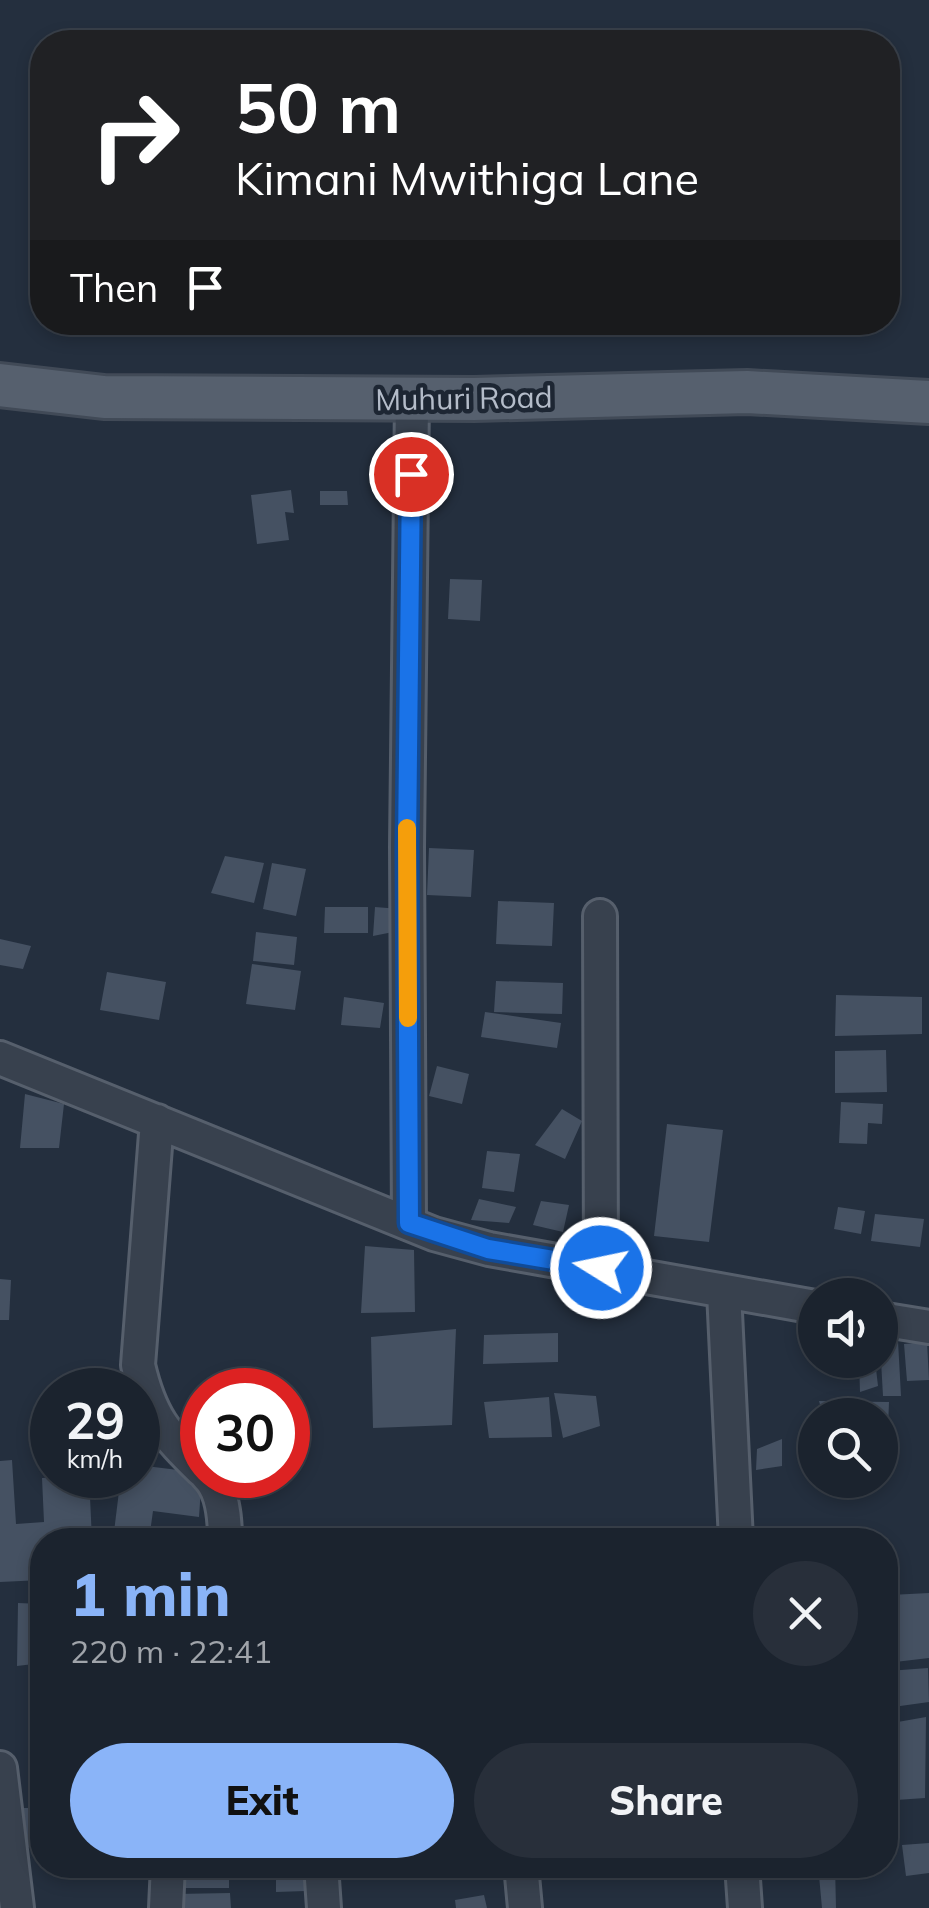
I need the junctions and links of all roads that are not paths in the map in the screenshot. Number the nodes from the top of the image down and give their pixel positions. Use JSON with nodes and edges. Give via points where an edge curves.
{"nodes":[{"id":1,"x":0,"y":385,"type":"edge"},
{"id":2,"x":412,"y":399,"type":"junction"},
{"id":3,"x":929,"y":402,"type":"edge"},
{"id":4,"x":600,"y":916,"type":"dead end"},
{"id":5,"x":0,"y":1058,"type":"edge"},
{"id":6,"x":158,"y":1121,"type":"junction"},
{"id":7,"x":409,"y":1223,"type":"junction"},
{"id":8,"x":601,"y":1268,"type":"junction"},
{"id":9,"x":724,"y":1292,"type":"junction"},
{"id":10,"x":798,"y":1305,"type":"edge"},
{"id":11,"x":898,"y":1322,"type":"edge"},
{"id":12,"x":929,"y":1327,"type":"edge"},
{"id":13,"x":716,"y":1430,"type":"dead end"},
{"id":14,"x":180,"y":1449,"type":"edge"},
{"id":15,"x":219,"y":1498,"type":"edge"},
{"id":16,"x":224,"y":1528,"type":"edge"},
{"id":17,"x":721,"y":1528,"type":"edge"},
{"id":18,"x":735,"y":1528,"type":"edge"},
{"id":19,"x":0,"y":1768,"type":"edge"},
{"id":20,"x":167,"y":1878,"type":"edge"},
{"id":21,"x":322,"y":1878,"type":"edge"},
{"id":22,"x":522,"y":1878,"type":"edge"},
{"id":23,"x":743,"y":1878,"type":"edge"},
{"id":24,"x":756,"y":1878,"type":"edge"},
{"id":25,"x":17,"y":1908,"type":"edge"},
{"id":26,"x":166,"y":1908,"type":"edge"},
{"id":27,"x":324,"y":1908,"type":"edge"},
{"id":28,"x":525,"y":1908,"type":"edge"},
{"id":29,"x":745,"y":1908,"type":"edge"},
{"id":30,"x":758,"y":1908,"type":"edge"}],
"edges":[{"from":1,"to":2,"type":"main road","name":"Muhuri Road","via":[[104,398]]},
{"from":2,"to":3,"type":"main road","name":"Muhuri Road","via":[[746,392]]},
{"from":2,"to":7,"type":"street"},
{"from":4,"to":8,"type":"street"},
{"from":5,"to":6,"type":"street"},
{"from":6,"to":7,"type":"street"},
{"from":6,"to":14,"type":"street","via":[[138,1365],[146,1400]]},
{"from":7,"to":8,"type":"street","via":[[488,1249]]},
{"from":8,"to":9,"type":"street"},
{"from":9,"to":10,"type":"street"},
{"from":9,"to":18,"type":"street"},
{"from":11,"to":12,"type":"street"},
{"from":13,"to":17,"type":"street"},
{"from":15,"to":16,"type":"street"},
{"from":19,"to":25,"type":"street"},
{"from":20,"to":26,"type":"street"},
{"from":21,"to":27,"type":"street"},
{"from":22,"to":28,"type":"street"},
{"from":23,"to":29,"type":"street"},
{"from":24,"to":30,"type":"street"}]}
